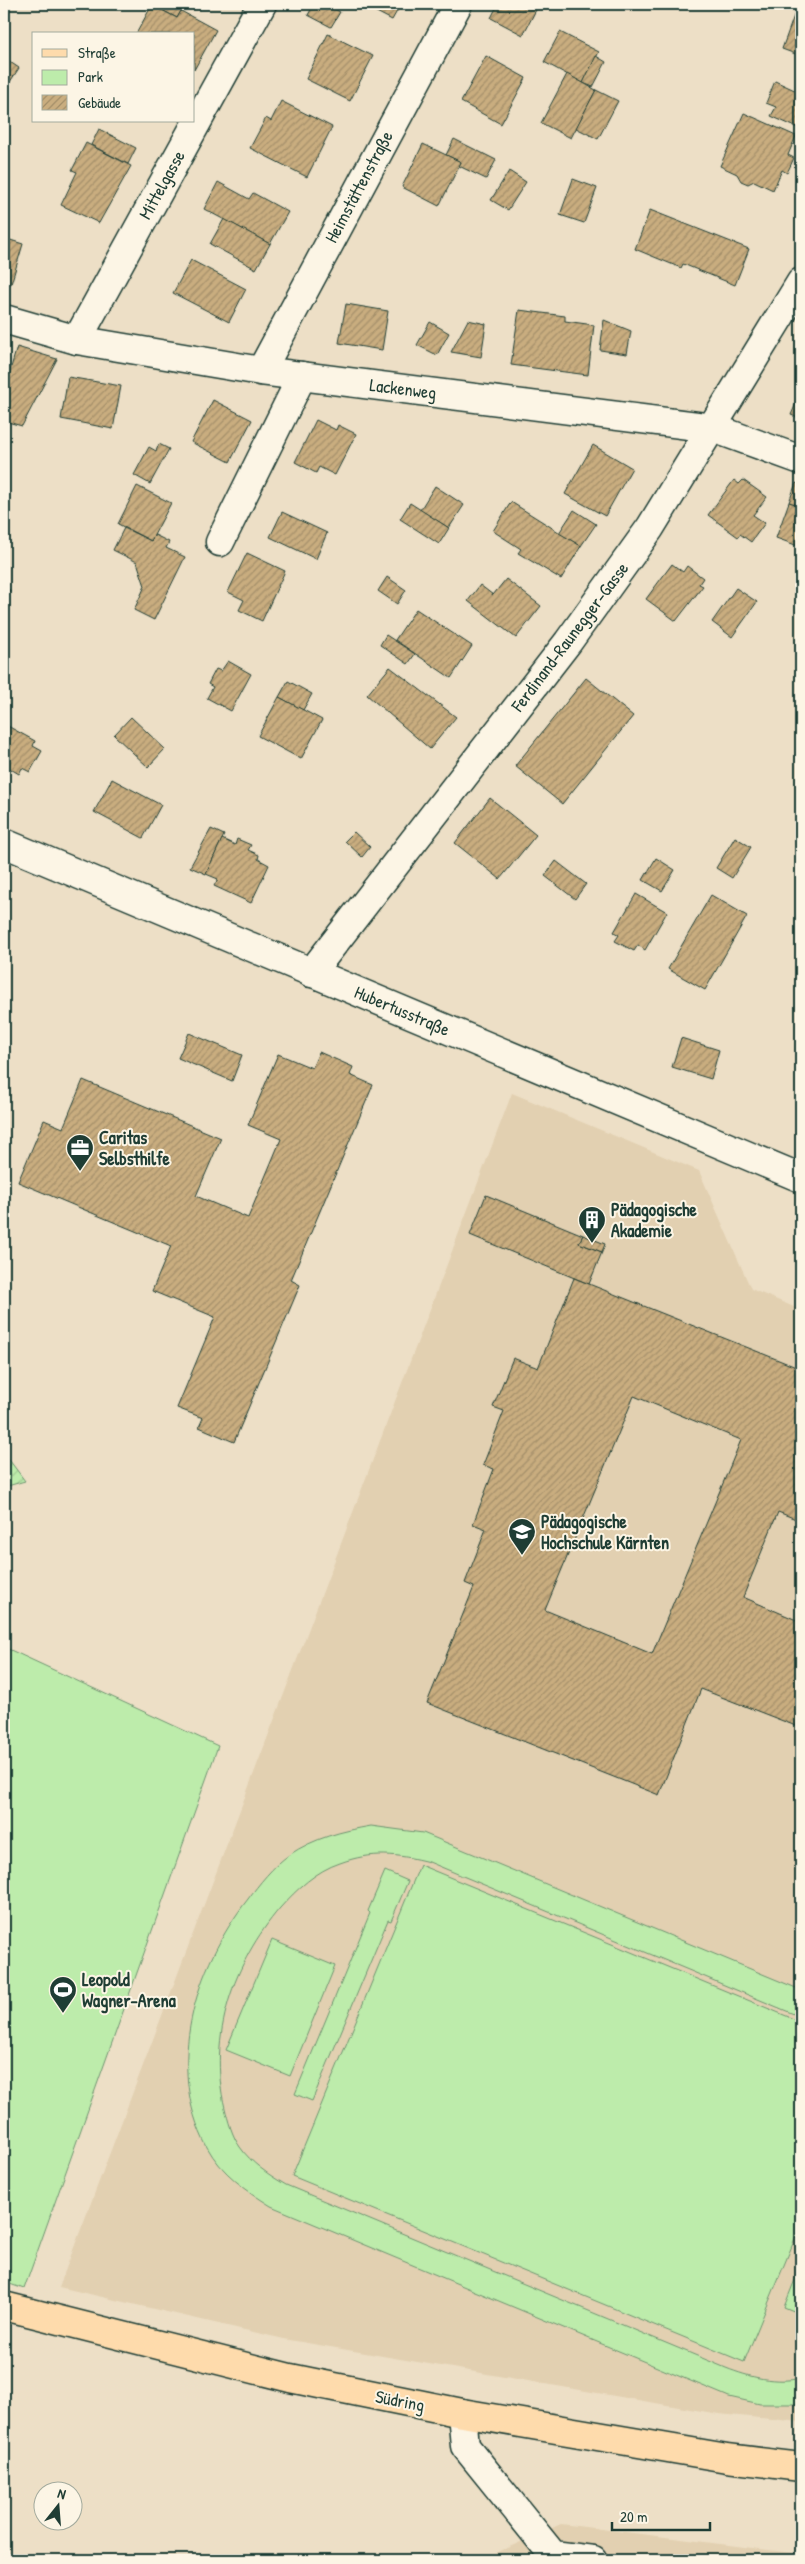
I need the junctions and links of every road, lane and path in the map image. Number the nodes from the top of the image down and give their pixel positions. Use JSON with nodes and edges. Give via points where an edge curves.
{"nodes":[{"id":1,"x":262,"y":4,"type":"edge"},
{"id":2,"x":458,"y":4,"type":"edge"},
{"id":3,"x":801,"y":282,"type":"edge"},
{"id":4,"x":4,"y":320,"type":"edge"},
{"id":5,"x":77,"y":340,"type":"junction"},
{"id":6,"x":261,"y":371,"type":"junction"},
{"id":7,"x":302,"y":376,"type":"junction"},
{"id":8,"x":713,"y":428,"type":"junction"},
{"id":9,"x":801,"y":460,"type":"edge"},
{"id":10,"x":220,"y":542,"type":"dead end"},
{"id":11,"x":4,"y":844,"type":"edge"},
{"id":12,"x":311,"y":973,"type":"junction"},
{"id":13,"x":801,"y":1178,"type":"edge"},
{"id":14,"x":4,"y":2306,"type":"edge"},
{"id":15,"x":462,"y":2413,"type":"junction"},
{"id":16,"x":801,"y":2467,"type":"edge"},
{"id":17,"x":593,"y":2560,"type":"edge"}],
"edges":[{"from":1,"to":5,"type":"street","name":"Mittelgasse"},
{"from":2,"to":6,"type":"street","name":"Heimstättenstraße"},
{"from":3,"to":8,"type":"street","name":"Ferdinand-Raunegger-Gasse"},
{"from":4,"to":5,"type":"street","name":"Lackenweg"},
{"from":5,"to":6,"type":"street","name":"Lackenweg"},
{"from":6,"to":7,"type":"street","name":"Lackenweg"},
{"from":7,"to":8,"type":"street","name":"Lackenweg"},
{"from":7,"to":10,"type":"street"},
{"from":8,"to":9,"type":"street","name":"Lackenweg"},
{"from":8,"to":12,"type":"street","name":"Ferdinand-Raunegger-Gasse","via":[[650,528],[568,642]]},
{"from":11,"to":12,"type":"street","name":"Hubertusstraße"},
{"from":12,"to":13,"type":"street","name":"Hubertusstraße"},
{"from":14,"to":15,"type":"main road","name":"Südring","via":[[290,2378]]},
{"from":15,"to":16,"type":"main road","name":"Südring","via":[[727,2458]]},
{"from":15,"to":17,"type":"street","via":[[465,2446],[554,2555]]}]}
